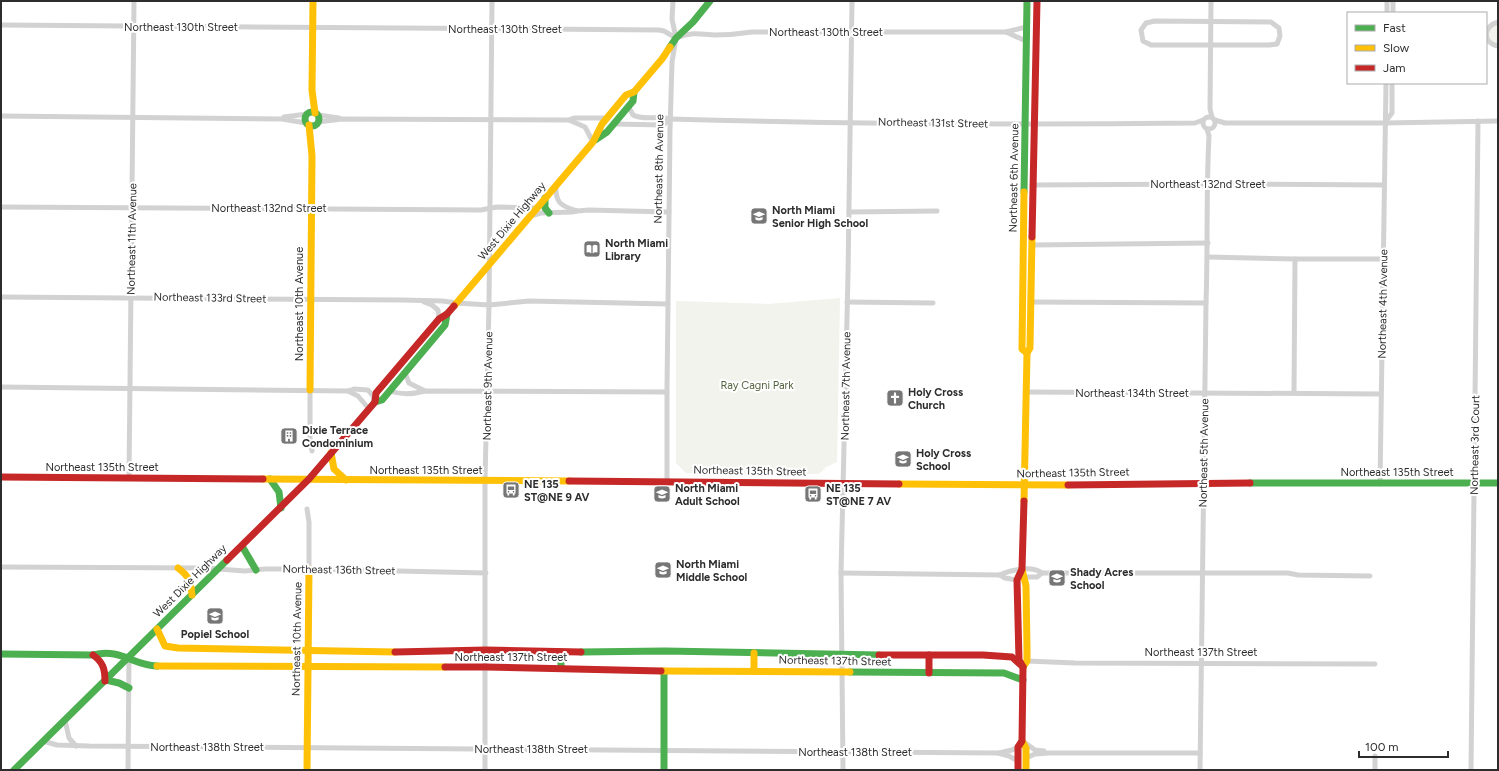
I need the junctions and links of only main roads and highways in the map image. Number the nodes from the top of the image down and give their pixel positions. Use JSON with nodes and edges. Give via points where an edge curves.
{"nodes":[{"id":1,"x":313,"y":1,"type":"edge"},
{"id":2,"x":710,"y":1,"type":"edge"},
{"id":3,"x":1027,"y":1,"type":"edge"},
{"id":4,"x":1037,"y":1,"type":"edge"},
{"id":5,"x":634,"y":92,"type":"junction"},
{"id":6,"x":593,"y":142,"type":"junction"},
{"id":7,"x":546,"y":197,"type":"junction"},
{"id":8,"x":549,"y":213,"type":"road end"},
{"id":9,"x":1023,"y":287,"type":"junction"},
{"id":10,"x":1031,"y":302,"type":"junction"},
{"id":11,"x":447,"y":314,"type":"junction"},
{"id":12,"x":1027,"y":353,"type":"junction"},
{"id":13,"x":310,"y":390,"type":"road end"},
{"id":14,"x":375,"y":402,"type":"junction"},
{"id":15,"x":331,"y":453,"type":"junction"},
{"id":16,"x":1,"y":478,"type":"edge"},
{"id":17,"x":270,"y":479,"type":"junction"},
{"id":18,"x":309,"y":479,"type":"junction"},
{"id":19,"x":346,"y":480,"type":"junction"},
{"id":20,"x":1498,"y":483,"type":"edge"},
{"id":21,"x":1024,"y":485,"type":"junction"},
{"id":22,"x":281,"y":508,"type":"junction"},
{"id":23,"x":242,"y":546,"type":"junction"},
{"id":24,"x":178,"y":568,"type":"road end"},
{"id":25,"x":309,"y":569,"type":"road end"},
{"id":26,"x":256,"y":570,"type":"road end"},
{"id":27,"x":192,"y":595,"type":"junction"},
{"id":28,"x":157,"y":629,"type":"junction"},
{"id":29,"x":308,"y":649,"type":"junction"},
{"id":30,"x":561,"y":652,"type":"junction"},
{"id":31,"x":754,"y":653,"type":"junction"},
{"id":32,"x":1,"y":654,"type":"edge"},
{"id":33,"x":93,"y":655,"type":"junction"},
{"id":34,"x":929,"y":655,"type":"junction"},
{"id":35,"x":129,"y":657,"type":"junction"},
{"id":36,"x":1025,"y":664,"type":"junction"},
{"id":37,"x":308,"y":668,"type":"junction"},
{"id":38,"x":561,"y":668,"type":"junction"},
{"id":39,"x":664,"y":671,"type":"junction"},
{"id":40,"x":754,"y":671,"type":"junction"},
{"id":41,"x":929,"y":672,"type":"junction"},
{"id":42,"x":106,"y":680,"type":"junction"},
{"id":43,"x":1023,"y":680,"type":"junction"},
{"id":44,"x":129,"y":688,"type":"road end"},
{"id":45,"x":1020,"y":744,"type":"junction"},
{"id":46,"x":14,"y":770,"type":"edge"},
{"id":47,"x":307,"y":770,"type":"edge"},
{"id":48,"x":664,"y":770,"type":"edge"},
{"id":49,"x":1018,"y":770,"type":"edge"},
{"id":50,"x":1026,"y":770,"type":"edge"}],
"edges":[{"from":1,"to":13,"type":"main road","name":"Northeast 10th Avenue"},
{"from":2,"to":5,"type":"main road","name":"West Dixie Highway","via":[[676,38]]},
{"from":3,"to":9,"type":"main road","name":"Northeast 6th Avenue"},
{"from":4,"to":10,"type":"main road","name":"Northeast 6th Avenue"},
{"from":5,"to":6,"type":"main road","name":"West Dixie Highway","via":[[626,95],[602,124]]},
{"from":5,"to":6,"type":"main road","name":"West Dixie Highway","via":[[633,101],[607,132]]},
{"from":6,"to":7,"type":"main road","name":"West Dixie Highway"},
{"from":7,"to":8,"type":"main road","via":[[545,209]]},
{"from":7,"to":11,"type":"main road","name":"West Dixie Highway"},
{"from":9,"to":10,"type":"main road"},
{"from":9,"to":12,"type":"main road","name":"Northeast 6th Avenue","via":[[1022,348]]},
{"from":10,"to":12,"type":"main road","name":"Northeast 6th Avenue","via":[[1030,348]]},
{"from":11,"to":14,"type":"main road","name":"West Dixie Highway","via":[[439,319],[376,393]]},
{"from":11,"to":14,"type":"main road","name":"West Dixie Highway","via":[[445,325],[382,400]]},
{"from":12,"to":21,"type":"main road","name":"Northeast 6th Avenue"},
{"from":14,"to":15,"type":"main road","name":"West Dixie Highway"},
{"from":15,"to":18,"type":"main road","name":"West Dixie Highway"},
{"from":15,"to":19,"type":"main road","via":[[334,469]]},
{"from":16,"to":17,"type":"main road","name":"Northeast 135th Street"},
{"from":17,"to":18,"type":"main road","name":"Northeast 135th Street"},
{"from":17,"to":22,"type":"main road","via":[[279,492]]},
{"from":18,"to":19,"type":"main road","name":"Northeast 135th Street"},
{"from":18,"to":22,"type":"main road","name":"West Dixie Highway"},
{"from":19,"to":21,"type":"main road","name":"Northeast 135th Street"},
{"from":20,"to":21,"type":"main road","name":"Northeast 135th Street"},
{"from":21,"to":36,"type":"main road","name":"Northeast 6th Avenue","via":[[1019,660]]},
{"from":22,"to":23,"type":"main road","name":"West Dixie Highway"},
{"from":23,"to":26,"type":"main road"},
{"from":23,"to":27,"type":"main road","name":"West Dixie Highway"},
{"from":24,"to":27,"type":"main road","via":[[191,579]]},
{"from":25,"to":29,"type":"main road","name":"Northeast 10th Avenue"},
{"from":27,"to":28,"type":"main road","name":"West Dixie Highway"},
{"from":28,"to":29,"type":"main road","name":"Northeast 137th Street","via":[[164,644],[170,648]]},
{"from":28,"to":35,"type":"main road","name":"West Dixie Highway"},
{"from":29,"to":30,"type":"main road","name":"Northeast 137th Street"},
{"from":29,"to":37,"type":"main road","name":"Northeast 10th Avenue"},
{"from":30,"to":31,"type":"main road","name":"Northeast 137th Street"},
{"from":30,"to":38,"type":"main road"},
{"from":31,"to":34,"type":"main road","name":"Northeast 137th Street"},
{"from":31,"to":40,"type":"main road"},
{"from":32,"to":33,"type":"main road","name":"Northeast 137th Street"},
{"from":33,"to":35,"type":"main road","name":"Northeast 137th Street","via":[[119,653]]},
{"from":33,"to":42,"type":"main road","via":[[105,667]]},
{"from":34,"to":36,"type":"main road","name":"Northeast 137th Street","via":[[1012,657]]},
{"from":34,"to":41,"type":"main road"},
{"from":35,"to":37,"type":"main road","name":"Northeast 137th Street","via":[[158,666]]},
{"from":35,"to":42,"type":"main road","name":"West Dixie Highway"},
{"from":36,"to":43,"type":"main road","name":"Northeast 6th Avenue"},
{"from":37,"to":38,"type":"main road","name":"Northeast 137th Street"},
{"from":37,"to":47,"type":"main road","name":"Northeast 10th Avenue"},
{"from":38,"to":39,"type":"main road","name":"Northeast 137th Street"},
{"from":39,"to":40,"type":"main road","name":"Northeast 137th Street"},
{"from":39,"to":48,"type":"main road"},
{"from":40,"to":41,"type":"main road","name":"Northeast 137th Street"},
{"from":41,"to":43,"type":"main road","name":"Northeast 137th Street","via":[[1004,673]]},
{"from":42,"to":44,"type":"main road"},
{"from":42,"to":46,"type":"main road","name":"West Dixie Highway"},
{"from":43,"to":45,"type":"main road","name":"Northeast 6th Avenue"},
{"from":45,"to":49,"type":"main road","name":"Northeast 6th Avenue"},
{"from":45,"to":50,"type":"main road","name":"Northeast 6th Avenue","via":[[1026,748]]}]}
